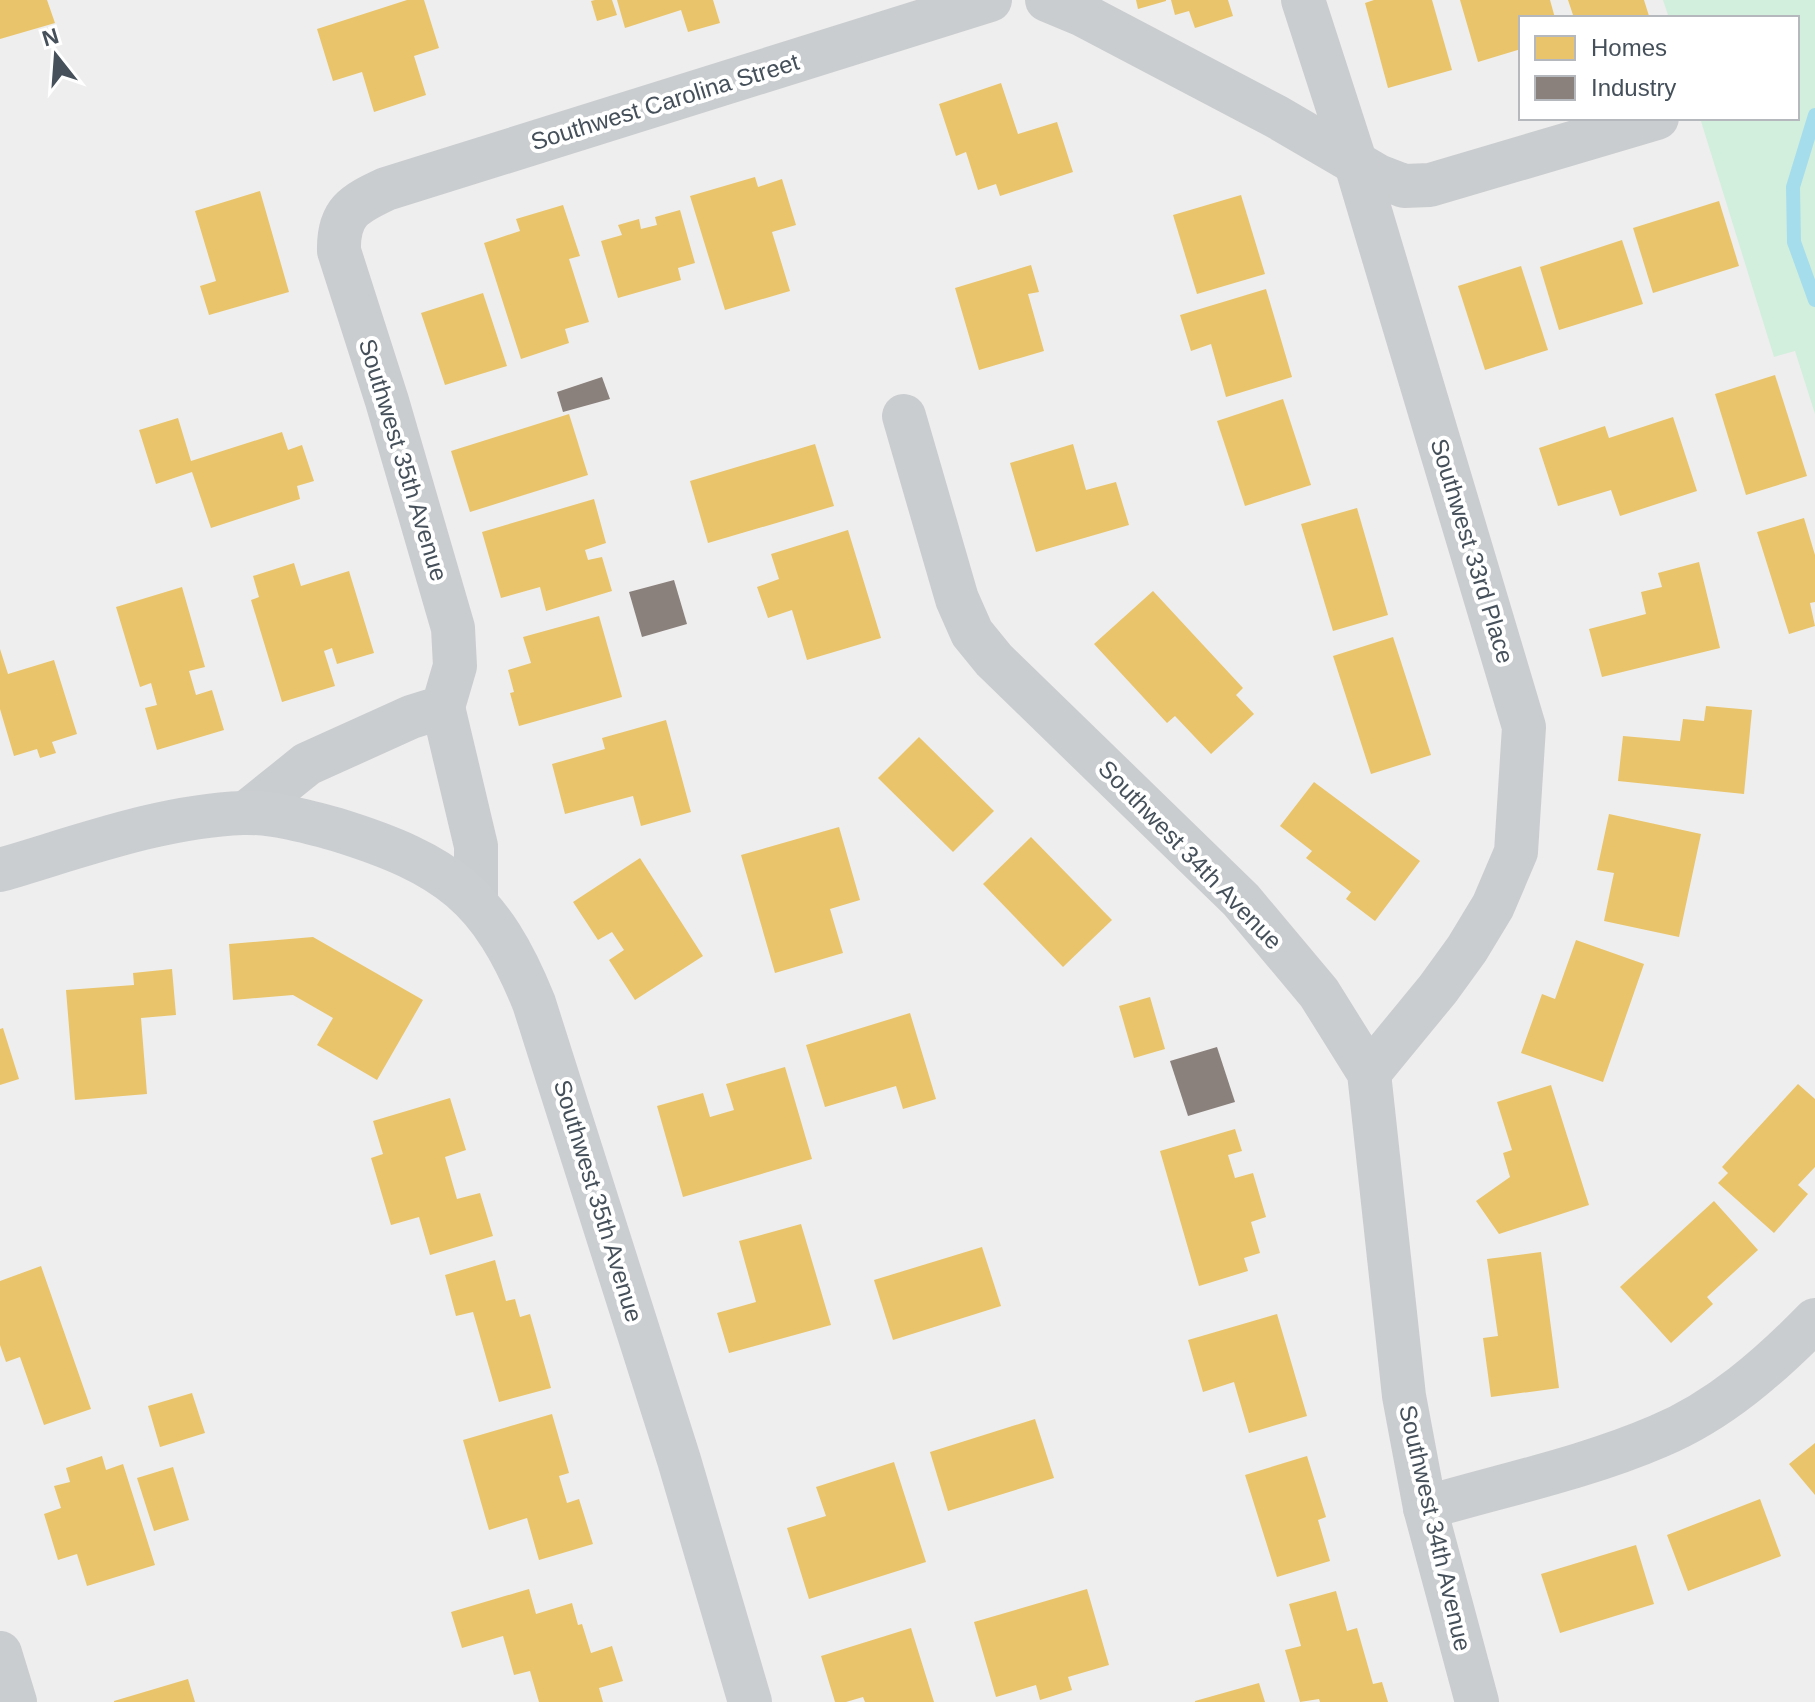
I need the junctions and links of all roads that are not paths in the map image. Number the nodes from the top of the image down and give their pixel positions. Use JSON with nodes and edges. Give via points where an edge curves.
{"nodes":[{"id":1,"x":990,"y":0,"type":"edge"},
{"id":2,"x":1047,"y":0,"type":"edge"},
{"id":3,"x":1303,"y":0,"type":"edge"},
{"id":4,"x":1650,"y":120,"type":"edge"},
{"id":5,"x":1356,"y":164,"type":"junction"},
{"id":6,"x":347,"y":216,"type":"joint"},
{"id":7,"x":904,"y":416,"type":"dead end"},
{"id":8,"x":443,"y":707,"type":"junction"},
{"id":9,"x":246,"y":813,"type":"junction"},
{"id":10,"x":0,"y":870,"type":"edge"},
{"id":11,"x":476,"y":902,"type":"junction"},
{"id":12,"x":1369,"y":1073,"type":"junction"},
{"id":13,"x":1815,"y":1320,"type":"edge"},
{"id":14,"x":1425,"y":1508,"type":"junction"},
{"id":15,"x":0,"y":1653,"type":"edge"},
{"id":16,"x":15,"y":1702,"type":"edge"},
{"id":17,"x":750,"y":1702,"type":"edge"},
{"id":18,"x":1477,"y":1702,"type":"edge"}],
"edges":[{"from":1,"to":6,"type":"street","name":"Southwest Carolina Street","via":[[386,189],[360,201]]},
{"from":2,"to":5,"type":"street","via":[[1277,117]]},
{"from":3,"to":5,"type":"street","name":"Southwest 33rd Place"},
{"from":4,"to":5,"type":"street","via":[[1430,185],[1404,186]]},
{"from":5,"to":12,"type":"street","name":"Southwest 33rd Place","via":[[1524,727],[1516,852],[1493,906],[1438,989]]},
{"from":6,"to":8,"type":"street","name":"Southwest 35th Avenue","via":[[339,231],[339,251],[453,628],[455,666]]},
{"from":7,"to":12,"type":"street","name":"Southwest 34th Avenue","via":[[957,599],[972,633],[1241,900],[1319,993]]},
{"from":8,"to":9,"type":"street","via":[[307,764]]},
{"from":8,"to":11,"type":"street","name":"Southwest 35th Avenue","via":[[476,846]]},
{"from":9,"to":10,"type":"street","via":[[190,819]]},
{"from":9,"to":11,"type":"street","via":[[325,826],[412,857],[445,875]]},
{"from":11,"to":17,"type":"street","name":"Southwest 35th Avenue","via":[[519,965],[550,1048]]},
{"from":12,"to":14,"type":"street","name":"Southwest 34th Avenue","via":[[1404,1396]]},
{"from":13,"to":14,"type":"street","via":[[1721,1402],[1661,1436]]},
{"from":14,"to":18,"type":"street","name":"Southwest 34th Avenue"},
{"from":15,"to":16,"type":"street"}]}
